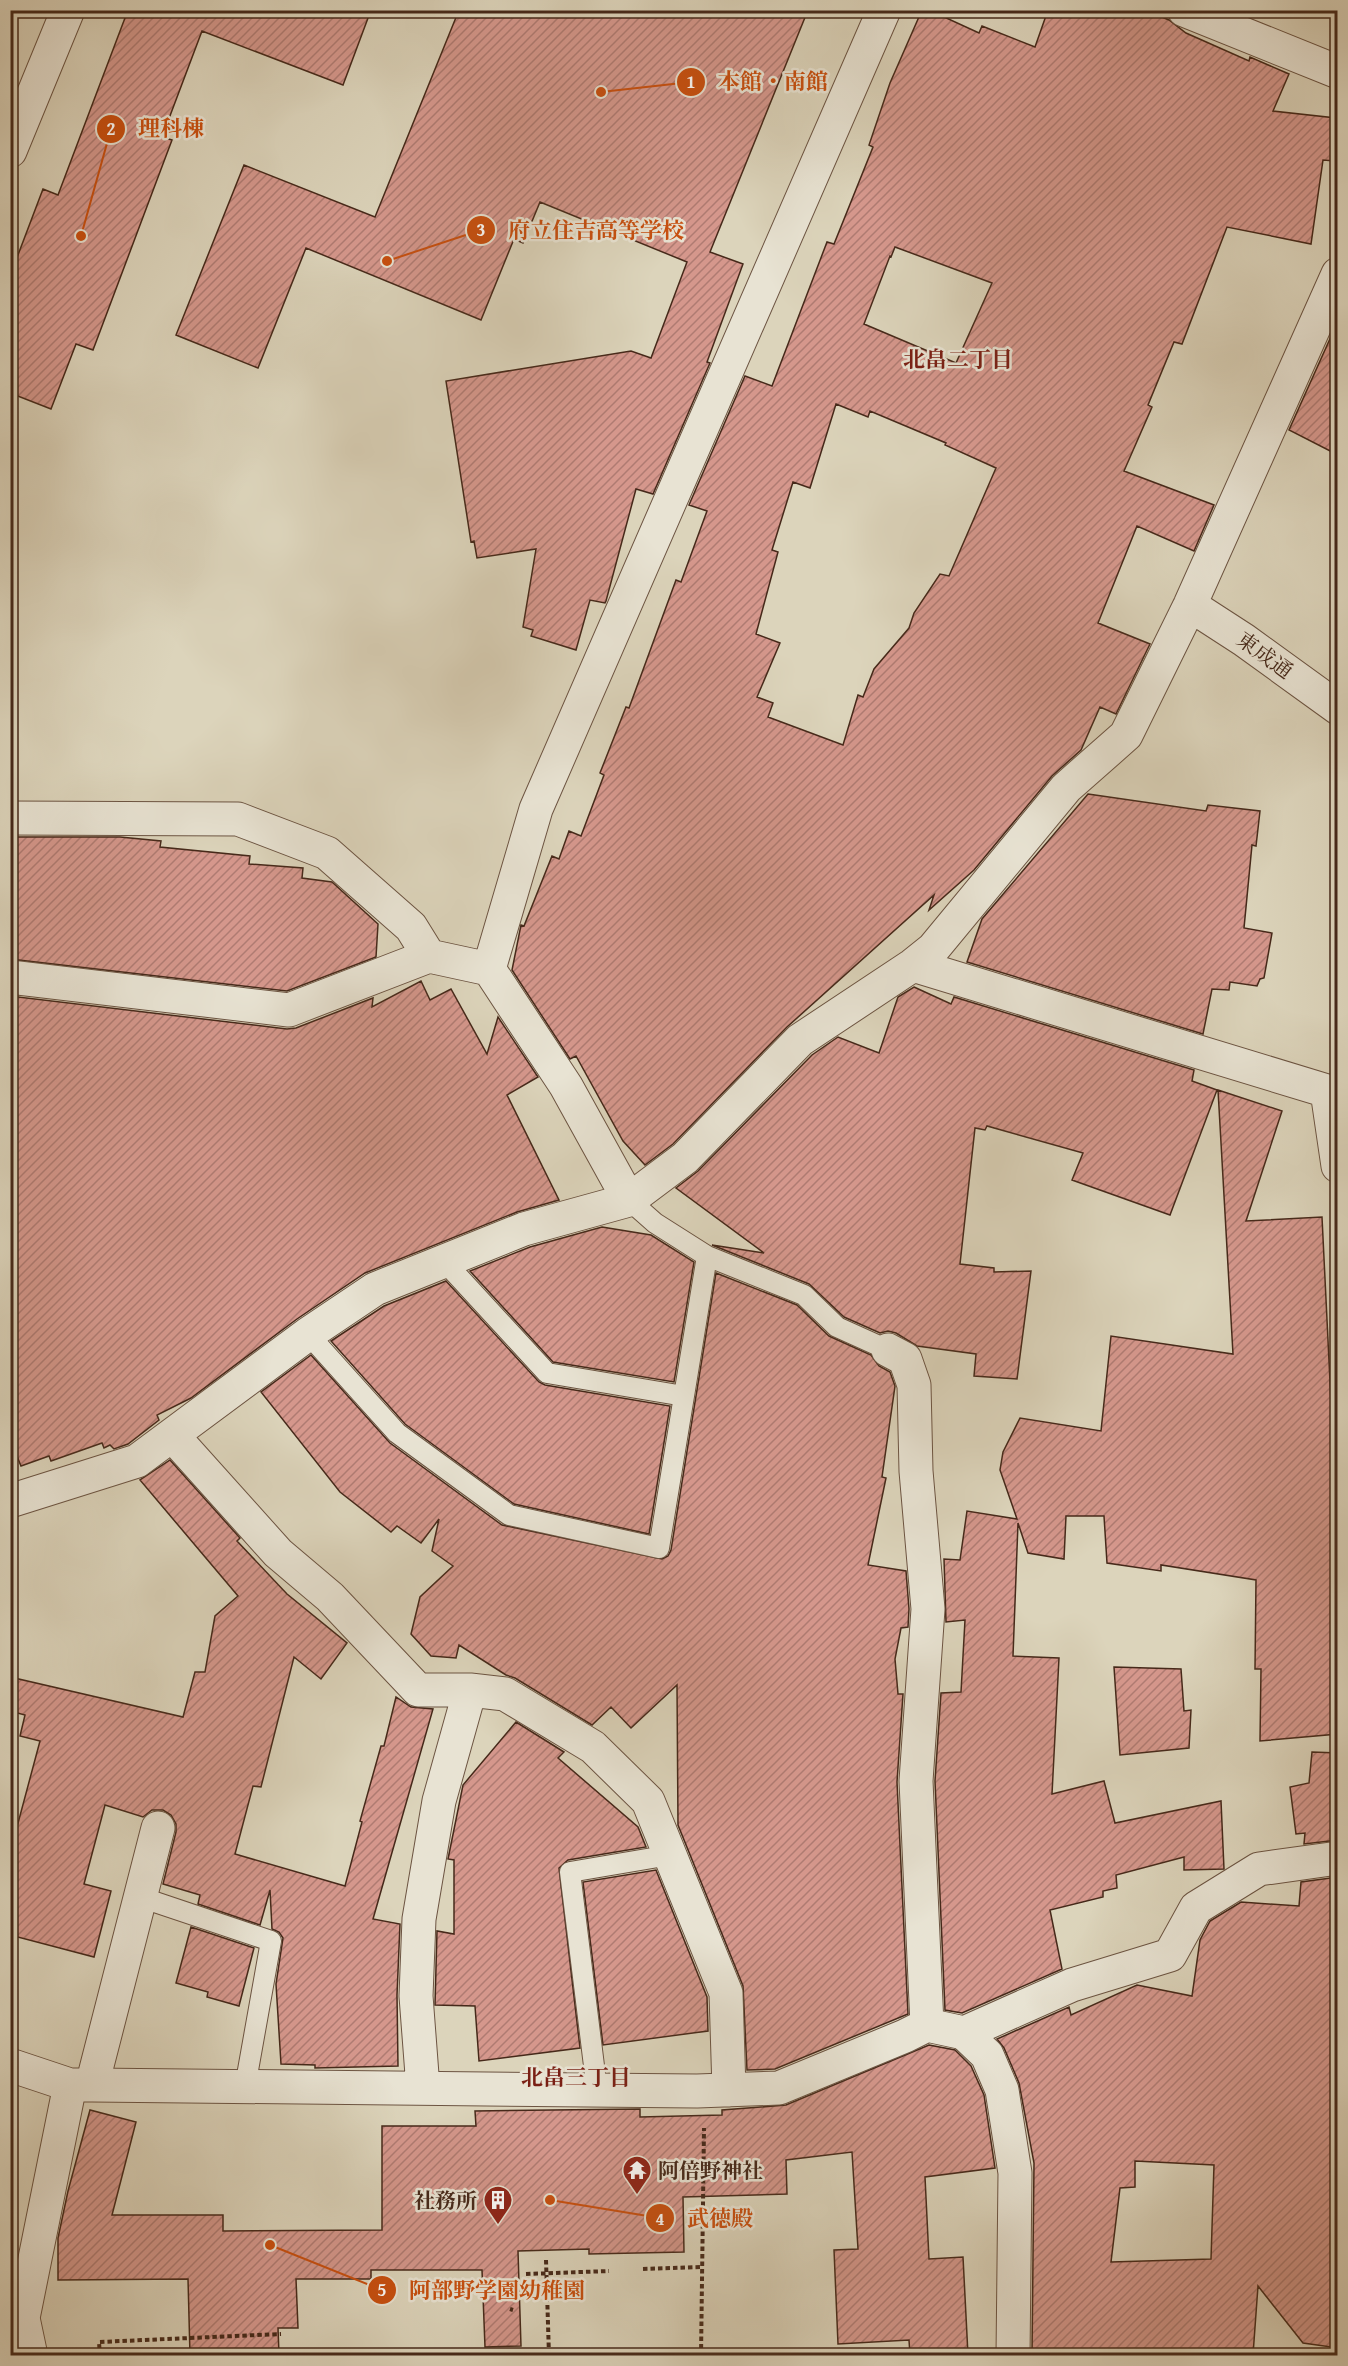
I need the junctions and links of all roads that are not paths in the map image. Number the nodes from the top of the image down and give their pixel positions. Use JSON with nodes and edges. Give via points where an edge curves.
{"nodes":[{"id":1,"x":68,"y":10,"type":"edge"},
{"id":2,"x":884,"y":10,"type":"edge"},
{"id":3,"x":1184,"y":10,"type":"edge"},
{"id":4,"x":1338,"y":72,"type":"edge"},
{"id":5,"x":10,"y":151,"type":"edge"},
{"id":6,"x":1338,"y":274,"type":"edge"},
{"id":7,"x":1190,"y":605,"type":"junction"},
{"id":8,"x":1338,"y":708,"type":"edge"},
{"id":9,"x":10,"y":818,"type":"edge"},
{"id":10,"x":429,"y":956,"type":"junction"},
{"id":11,"x":913,"y":965,"type":"junction"},
{"id":12,"x":489,"y":969,"type":"junction"},
{"id":13,"x":10,"y":977,"type":"edge"},
{"id":14,"x":1338,"y":1166,"type":"edge"},
{"id":15,"x":629,"y":1200,"type":"junction"},
{"id":16,"x":707,"y":1256,"type":"junction"},
{"id":17,"x":444,"y":1261,"type":"junction"},
{"id":18,"x":308,"y":1334,"type":"junction"},
{"id":19,"x":888,"y":1350,"type":"joint"},
{"id":20,"x":684,"y":1396,"type":"junction"},
{"id":21,"x":173,"y":1436,"type":"dead end"},
{"id":22,"x":10,"y":1501,"type":"edge"},
{"id":23,"x":470,"y":1690,"type":"junction"},
{"id":24,"x":158,"y":1828,"type":"dead end"},
{"id":25,"x":670,"y":1855,"type":"junction"},
{"id":26,"x":1338,"y":1858,"type":"edge"},
{"id":27,"x":140,"y":1897,"type":"junction"},
{"id":28,"x":927,"y":2025,"type":"junction"},
{"id":29,"x":964,"y":2032,"type":"junction"},
{"id":30,"x":10,"y":2065,"type":"edge"},
{"id":31,"x":81,"y":2085,"type":"junction"},
{"id":32,"x":245,"y":2087,"type":"junction"},
{"id":33,"x":423,"y":2088,"type":"junction"},
{"id":34,"x":597,"y":2090,"type":"junction"},
{"id":35,"x":716,"y":2090,"type":"junction"},
{"id":36,"x":31,"y":2355,"type":"edge"},
{"id":37,"x":1013,"y":2355,"type":"edge"}],
"edges":[{"from":1,"to":5,"type":"street"},
{"from":2,"to":12,"type":"street","via":[[536,809]]},
{"from":3,"to":4,"type":"street"},
{"from":6,"to":7,"type":"street"},
{"from":7,"to":8,"type":"street","name":"東成通"},
{"from":7,"to":11,"type":"street","via":[[1126,735],[1066,788],[933,949]]},
{"from":9,"to":10,"type":"street","via":[[238,819],[327,853],[411,927]]},
{"from":10,"to":12,"type":"street"},
{"from":10,"to":13,"type":"street","via":[[289,1010]]},
{"from":11,"to":14,"type":"street","via":[[1327,1091]]},
{"from":11,"to":15,"type":"street","via":[[800,1040],[685,1158]]},
{"from":12,"to":15,"type":"street","via":[[566,1086]]},
{"from":15,"to":16,"type":"lane","via":[[655,1223]]},
{"from":15,"to":17,"type":"street","via":[[524,1229]]},
{"from":16,"to":19,"type":"lane","via":[[804,1295],[837,1327]]},
{"from":16,"to":20,"type":"lane"},
{"from":17,"to":18,"type":"street","via":[[375,1289]]},
{"from":17,"to":20,"type":"lane","via":[[547,1373]]},
{"from":18,"to":20,"type":"lane","via":[[397,1433],[509,1515],[659,1548]]},
{"from":18,"to":22,"type":"street","via":[[137,1461]]},
{"from":19,"to":28,"type":"street","via":[[905,1359],[914,1385],[927,1609],[916,1780]]},
{"from":21,"to":23,"type":"street","via":[[278,1553],[330,1597],[418,1690]]},
{"from":23,"to":25,"type":"street","via":[[506,1694],[593,1747],[648,1802]]},
{"from":23,"to":33,"type":"street","via":[[439,1801],[419,1919],[416,1996]]},
{"from":24,"to":27,"type":"street"},
{"from":25,"to":34,"type":"lane","via":[[570,1872]]},
{"from":25,"to":35,"type":"street","via":[[726,1993]]},
{"from":26,"to":29,"type":"street","via":[[1259,1869],[1196,1908],[1170,1955],[1072,1985]]},
{"from":27,"to":31,"type":"street"},
{"from":27,"to":32,"type":"lane","via":[[271,1941]]},
{"from":28,"to":29,"type":"street"},
{"from":28,"to":35,"type":"street","via":[[779,2088]]},
{"from":29,"to":37,"type":"street","via":[[987,2055],[1002,2090],[1015,2173]]},
{"from":30,"to":31,"type":"street"},
{"from":31,"to":32,"type":"street"},
{"from":31,"to":36,"type":"street","via":[[23,2318]]},
{"from":32,"to":33,"type":"street"},
{"from":33,"to":34,"type":"street"},
{"from":34,"to":35,"type":"street"}]}
